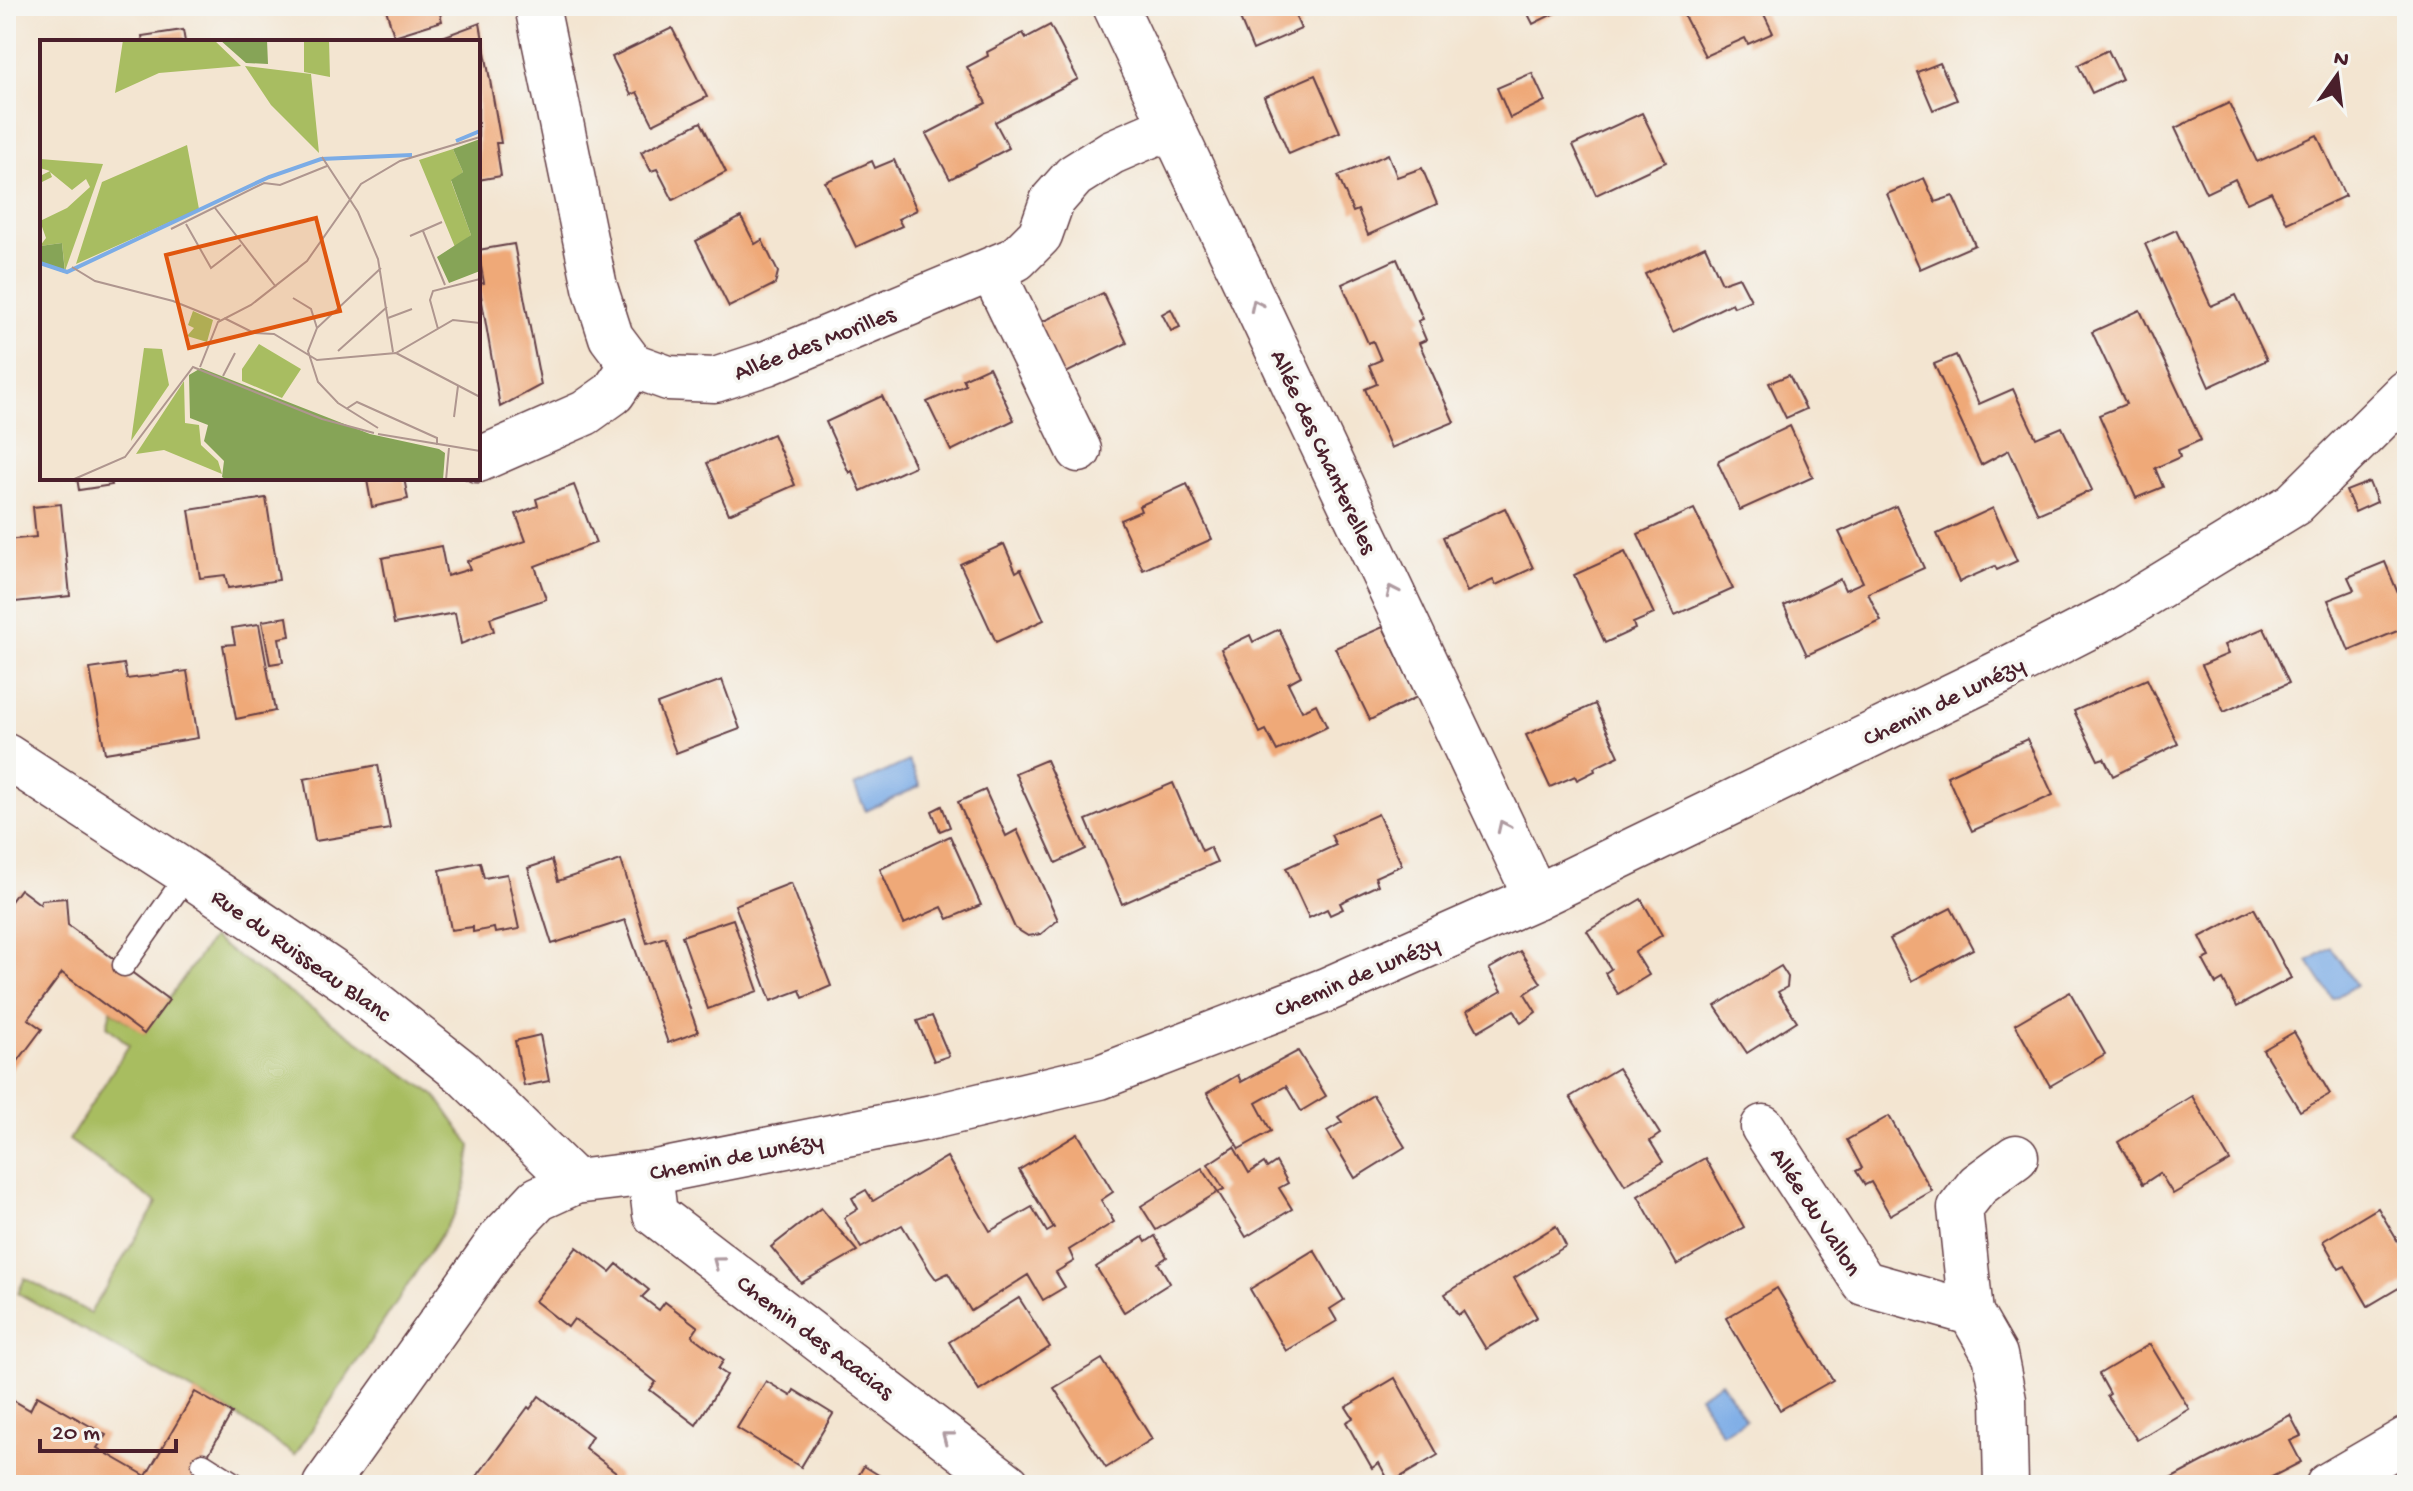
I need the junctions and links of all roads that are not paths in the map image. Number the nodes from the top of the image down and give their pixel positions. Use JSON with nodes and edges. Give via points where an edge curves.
{"nodes":[{"id":1,"x":537,"y":6,"type":"edge"},
{"id":2,"x":1115,"y":6,"type":"edge"},
{"id":3,"x":1172,"y":126,"type":"junction"},
{"id":4,"x":992,"y":270,"type":"junction"},
{"id":5,"x":632,"y":365,"type":"junction"},
{"id":6,"x":2407,"y":392,"type":"edge"},
{"id":7,"x":1079,"y":450,"type":"dead end"},
{"id":8,"x":480,"y":459,"type":"edge"},
{"id":9,"x":6,"y":756,"type":"edge"},
{"id":10,"x":188,"y":874,"type":"junction"},
{"id":11,"x":1536,"y":897,"type":"junction"},
{"id":12,"x":124,"y":965,"type":"dead end"},
{"id":13,"x":1763,"y":1127,"type":"dead end"},
{"id":14,"x":2016,"y":1157,"type":"dead end"},
{"id":15,"x":650,"y":1173,"type":"junction"},
{"id":16,"x":575,"y":1182,"type":"junction"},
{"id":17,"x":1971,"y":1313,"type":"junction"},
{"id":18,"x":2407,"y":1439,"type":"edge"},
{"id":19,"x":203,"y":1464,"type":"dead end"},
{"id":20,"x":236,"y":1485,"type":"edge"},
{"id":21,"x":325,"y":1485,"type":"edge"},
{"id":22,"x":1008,"y":1485,"type":"edge"},
{"id":23,"x":2006,"y":1485,"type":"edge"},
{"id":24,"x":2328,"y":1485,"type":"edge"}],
"edges":[{"from":1,"to":5,"type":"street","via":[[595,287],[611,337]]},
{"from":2,"to":3,"type":"street","name":"Allée des Chanterelles"},
{"from":3,"to":4,"type":"street","name":"Allée des Morilles","via":[[1112,152],[1074,176],[1052,201],[1040,235],[1016,259]]},
{"from":11,"to":3,"type":"street","name":"Allée des Chanterelles","one_way":true},
{"from":4,"to":5,"type":"street","name":"Allée des Morilles","via":[[715,380],[668,378]]},
{"from":4,"to":7,"type":"street"},
{"from":5,"to":8,"type":"street","via":[[613,393],[585,413]]},
{"from":6,"to":11,"type":"street","name":"Chemin de Lunézy","via":[[2294,504],[2114,614]]},
{"from":9,"to":10,"type":"street","name":"Rue du Ruisseau Blanc"},
{"from":10,"to":12,"type":"lane"},
{"from":10,"to":16,"type":"street","name":"Rue du Ruisseau Blanc","via":[[351,984],[462,1072]]},
{"from":11,"to":15,"type":"street","name":"Chemin de Lunézy","via":[[1326,990],[1100,1077],[932,1117]]},
{"from":13,"to":17,"type":"street","name":"Allée du Vallon","via":[[1864,1283]]},
{"from":14,"to":17,"type":"street","via":[[1978,1185],[1960,1208]]},
{"from":15,"to":16,"type":"street","name":"Chemin de Lunézy"},
{"from":22,"to":15,"type":"street","name":"Chemin des Acacias","one_way":true,"via":[[655,1214]]},
{"from":16,"to":21,"type":"street","name":"Chemin de Lunézy","via":[[538,1199],[501,1238]]},
{"from":17,"to":23,"type":"street","via":[[1995,1355],[2004,1400]]},
{"from":18,"to":24,"type":"street"},
{"from":19,"to":20,"type":"lane"}]}
